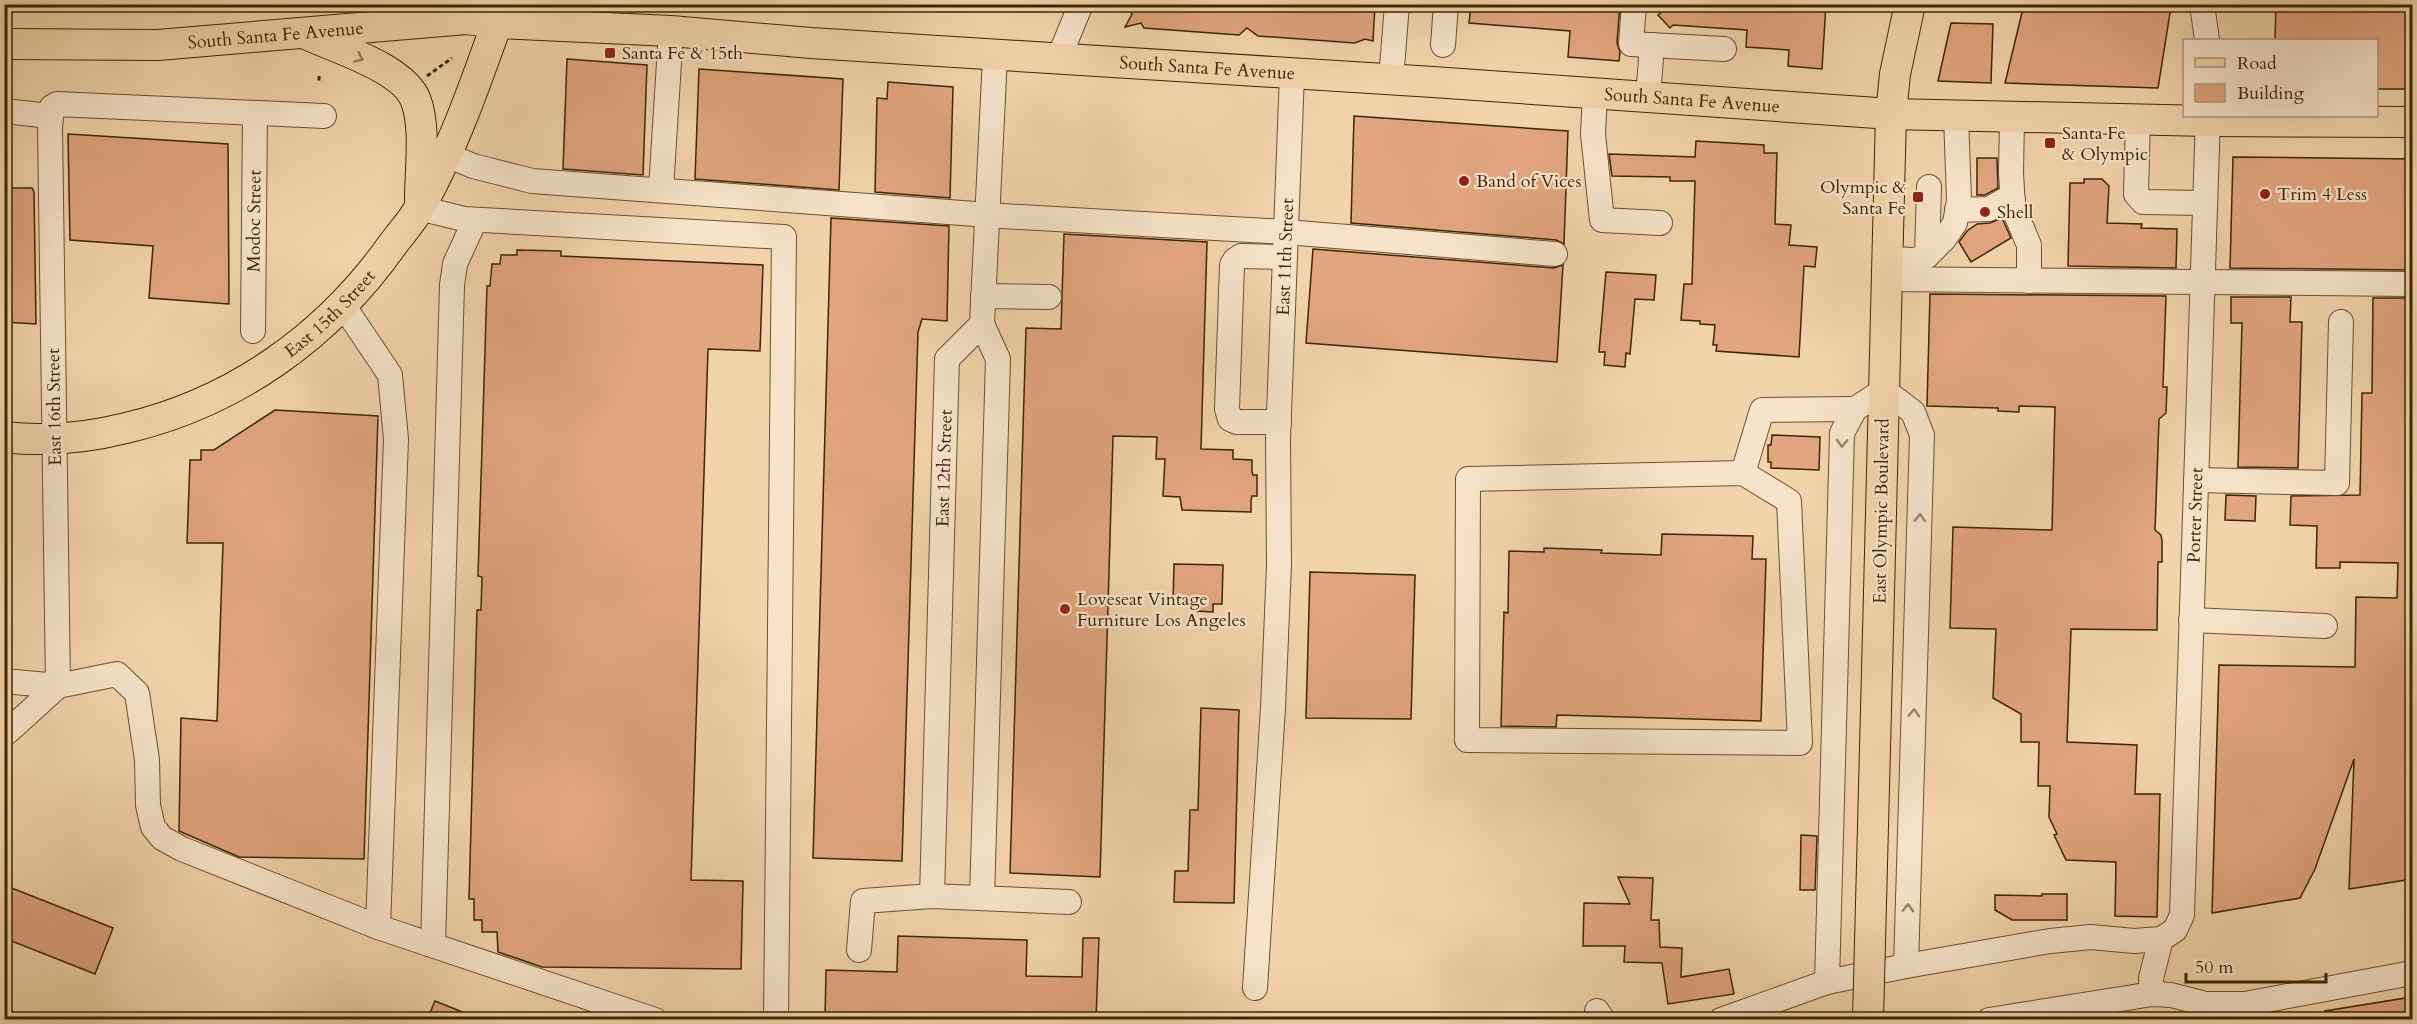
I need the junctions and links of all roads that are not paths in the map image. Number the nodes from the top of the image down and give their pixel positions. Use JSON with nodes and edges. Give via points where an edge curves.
{"nodes":[{"id":1,"x":413,"y":4,"type":"edge"},
{"id":2,"x":1081,"y":4,"type":"edge"},
{"id":3,"x":1397,"y":4,"type":"edge"},
{"id":4,"x":1446,"y":4,"type":"edge"},
{"id":5,"x":1634,"y":4,"type":"edge"},
{"id":6,"x":1910,"y":4,"type":"edge"},
{"id":7,"x":2202,"y":4,"type":"edge"},
{"id":8,"x":500,"y":14,"type":"edge"},
{"id":9,"x":455,"y":19,"type":"junction"},
{"id":10,"x":671,"y":31,"type":"junction"},
{"id":11,"x":306,"y":34,"type":"junction"},
{"id":12,"x":2207,"y":39,"type":"edge"},
{"id":13,"x":4,"y":44,"type":"edge"},
{"id":14,"x":1443,"y":45,"type":"dead end"},
{"id":15,"x":1652,"y":45,"type":"junction"},
{"id":16,"x":1724,"y":49,"type":"dead end"},
{"id":17,"x":995,"y":56,"type":"junction"},
{"id":18,"x":1058,"y":60,"type":"junction"},
{"id":19,"x":1292,"y":74,"type":"junction"},
{"id":20,"x":1391,"y":80,"type":"junction"},
{"id":21,"x":1595,"y":94,"type":"junction"},
{"id":22,"x":1648,"y":98,"type":"junction"},
{"id":23,"x":4,"y":111,"type":"edge"},
{"id":24,"x":255,"y":113,"type":"junction"},
{"id":25,"x":1891,"y":114,"type":"junction"},
{"id":26,"x":324,"y":116,"type":"dead end"},
{"id":27,"x":1956,"y":116,"type":"junction"},
{"id":28,"x":2012,"y":117,"type":"junction"},
{"id":29,"x":2208,"y":118,"type":"edge"},
{"id":30,"x":2138,"y":119,"type":"junction"},
{"id":31,"x":50,"y":122,"type":"junction"},
{"id":32,"x":2412,"y":122,"type":"edge"},
{"id":33,"x":445,"y":154,"type":"junction"},
{"id":34,"x":1890,"y":186,"type":"junction"},
{"id":35,"x":1929,"y":187,"type":"junction"},
{"id":36,"x":661,"y":189,"type":"junction"},
{"id":37,"x":1958,"y":199,"type":"junction"},
{"id":38,"x":2013,"y":200,"type":"junction"},
{"id":39,"x":2205,"y":203,"type":"junction"},
{"id":40,"x":419,"y":208,"type":"junction"},
{"id":41,"x":475,"y":220,"type":"junction"},
{"id":42,"x":986,"y":223,"type":"junction"},
{"id":43,"x":1660,"y":223,"type":"dead end"},
{"id":44,"x":1286,"y":232,"type":"junction"},
{"id":45,"x":1049,"y":233,"type":"dead end"},
{"id":46,"x":1934,"y":249,"type":"junction"},
{"id":47,"x":1555,"y":254,"type":"dead end"},
{"id":48,"x":1284,"y":257,"type":"junction"},
{"id":49,"x":1887,"y":269,"type":"junction"},
{"id":50,"x":1938,"y":280,"type":"junction"},
{"id":51,"x":2029,"y":281,"type":"junction"},
{"id":52,"x":2202,"y":283,"type":"junction"},
{"id":53,"x":2412,"y":284,"type":"edge"},
{"id":54,"x":983,"y":296,"type":"junction"},
{"id":55,"x":1049,"y":297,"type":"dead end"},
{"id":56,"x":343,"y":305,"type":"junction"},
{"id":57,"x":2341,"y":322,"type":"dead end"},
{"id":58,"x":982,"y":324,"type":"junction"},
{"id":59,"x":253,"y":331,"type":"dead end"},
{"id":60,"x":1884,"y":390,"type":"junction"},
{"id":61,"x":1855,"y":409,"type":"junction"},
{"id":62,"x":1278,"y":430,"type":"junction"},
{"id":63,"x":4,"y":437,"type":"edge"},
{"id":64,"x":54,"y":440,"type":"junction"},
{"id":65,"x":1743,"y":473,"type":"junction"},
{"id":66,"x":2196,"y":480,"type":"junction"},
{"id":67,"x":2191,"y":620,"type":"junction"},
{"id":68,"x":2325,"y":626,"type":"dead end"},
{"id":69,"x":4,"y":681,"type":"edge"},
{"id":70,"x":58,"y":686,"type":"junction"},
{"id":71,"x":4,"y":735,"type":"edge"},
{"id":72,"x":932,"y":896,"type":"junction"},
{"id":73,"x":982,"y":898,"type":"junction"},
{"id":74,"x":1069,"y":902,"type":"dead end"},
{"id":75,"x":378,"y":927,"type":"junction"},
{"id":76,"x":2161,"y":939,"type":"junction"},
{"id":77,"x":433,"y":945,"type":"junction"},
{"id":78,"x":859,"y":950,"type":"dead end"},
{"id":79,"x":1906,"y":966,"type":"junction"},
{"id":80,"x":2412,"y":973,"type":"edge"},
{"id":81,"x":1827,"y":982,"type":"junction"},
{"id":82,"x":1255,"y":988,"type":"dead end"},
{"id":83,"x":2152,"y":994,"type":"junction"},
{"id":84,"x":655,"y":1020,"type":"edge"},
{"id":85,"x":776,"y":1020,"type":"edge"},
{"id":86,"x":1721,"y":1020,"type":"edge"},
{"id":87,"x":1868,"y":1020,"type":"edge"},
{"id":88,"x":1989,"y":1020,"type":"edge"}],
"edges":[{"from":1,"to":9,"type":"main road"},
{"from":2,"to":18,"type":"street"},
{"from":3,"to":20,"type":"street"},
{"from":4,"to":14,"type":"street"},
{"from":5,"to":15,"type":"street","via":[[1631,44]]},
{"from":6,"to":25,"type":"main road","name":"East Olympic Boulevard"},
{"from":7,"to":12,"type":"street"},
{"from":8,"to":9,"type":"main road","name":"South Santa Fe Avenue"},
{"from":8,"to":10,"type":"main road","name":"South Santa Fe Avenue"},
{"from":8,"to":33,"type":"main road","name":"East 15th Street"},
{"from":9,"to":11,"type":"main road","name":"South Santa Fe Avenue"},
{"from":10,"to":17,"type":"main road","name":"South Santa Fe Avenue"},
{"from":10,"to":36,"type":"street"},
{"from":11,"to":13,"type":"main road","name":"South Santa Fe Avenue","via":[[158,45]]},
{"from":11,"to":40,"type":"main road","one_way":true,"via":[[382,68],[409,88],[420,119]]},
{"from":15,"to":16,"type":"street"},
{"from":15,"to":22,"type":"street"},
{"from":17,"to":18,"type":"main road","name":"South Santa Fe Avenue"},
{"from":17,"to":42,"type":"street"},
{"from":18,"to":19,"type":"main road","name":"South Santa Fe Avenue"},
{"from":19,"to":20,"type":"main road","name":"South Santa Fe Avenue"},
{"from":19,"to":44,"type":"street","name":"East 11th Street"},
{"from":20,"to":21,"type":"main road","name":"South Santa Fe Avenue"},
{"from":21,"to":22,"type":"main road","name":"South Santa Fe Avenue"},
{"from":21,"to":43,"type":"street","via":[[1593,134],[1602,219]]},
{"from":22,"to":25,"type":"main road","name":"South Santa Fe Avenue"},
{"from":23,"to":31,"type":"street"},
{"from":24,"to":26,"type":"street"},
{"from":24,"to":31,"type":"street","via":[[57,104],[52,107]]},
{"from":24,"to":59,"type":"street","name":"Modoc Street"},
{"from":25,"to":27,"type":"main road","name":"South Santa Fe Avenue"},
{"from":25,"to":34,"type":"main road","name":"East Olympic Boulevard"},
{"from":27,"to":28,"type":"main road","name":"South Santa Fe Avenue"},
{"from":27,"to":37,"type":"street"},
{"from":28,"to":30,"type":"main road","name":"South Santa Fe Avenue"},
{"from":28,"to":38,"type":"street"},
{"from":29,"to":30,"type":"main road","name":"South Santa Fe Avenue"},
{"from":29,"to":32,"type":"main road","name":"South Santa Fe Avenue"},
{"from":29,"to":39,"type":"street","name":"Porter Street"},
{"from":30,"to":39,"type":"street","via":[[2136,194],[2143,202]]},
{"from":31,"to":64,"type":"street","name":"East 16th Street"},
{"from":33,"to":36,"type":"street","via":[[473,166],[532,181]]},
{"from":33,"to":40,"type":"main road","name":"East 15th Street"},
{"from":34,"to":35,"type":"street"},
{"from":34,"to":49,"type":"main road","name":"East Olympic Boulevard"},
{"from":35,"to":37,"type":"street"},
{"from":35,"to":46,"type":"street"},
{"from":36,"to":42,"type":"street"},
{"from":37,"to":38,"type":"street","via":[[1989,209]]},
{"from":37,"to":46,"type":"street","via":[[1955,223]]},
{"from":38,"to":51,"type":"street","via":[[2029,245]]},
{"from":39,"to":52,"type":"street","name":"Porter Street"},
{"from":40,"to":41,"type":"street"},
{"from":40,"to":56,"type":"main road","name":"East 15th Street","via":[[373,273]]},
{"from":41,"to":77,"type":"street","via":[[455,264],[452,285]]},
{"from":41,"to":85,"type":"street","via":[[784,237]]},
{"from":42,"to":44,"type":"street"},
{"from":42,"to":45,"type":"street"},
{"from":42,"to":54,"type":"street"},
{"from":44,"to":47,"type":"street"},
{"from":44,"to":48,"type":"street","name":"East 11th Street"},
{"from":46,"to":49,"type":"street"},
{"from":46,"to":50,"type":"street"},
{"from":48,"to":62,"type":"street","name":"East 11th Street"},
{"from":48,"to":62,"type":"street","via":[[1241,256],[1232,265],[1227,409],[1230,419],[1237,422]]},
{"from":49,"to":50,"type":"street"},
{"from":49,"to":60,"type":"main road","name":"East Olympic Boulevard"},
{"from":50,"to":51,"type":"street"},
{"from":51,"to":52,"type":"street"},
{"from":52,"to":53,"type":"street"},
{"from":52,"to":66,"type":"street","name":"Porter Street"},
{"from":54,"to":55,"type":"street"},
{"from":54,"to":58,"type":"street"},
{"from":56,"to":64,"type":"main road","name":"East 15th Street","via":[[291,351],[226,393],[162,420]]},
{"from":56,"to":75,"type":"street","via":[[390,375],[396,439]]},
{"from":57,"to":66,"type":"street","via":[[2337,483]]},
{"from":58,"to":72,"type":"street","name":"East 12th Street","via":[[947,359]]},
{"from":58,"to":73,"type":"street","via":[[998,359]]},
{"from":60,"to":61,"type":"street"},
{"from":79,"to":60,"type":"street","one_way":true,"via":[[1922,435],[1913,412]]},
{"from":60,"to":87,"type":"main road","name":"East Olympic Boulevard","bridge":true},
{"from":61,"to":65,"type":"street","via":[[1762,410]]},
{"from":61,"to":81,"type":"street","one_way":true,"via":[[1842,433]]},
{"from":62,"to":82,"type":"street","name":"East 11th Street","via":[[1275,672]]},
{"from":63,"to":64,"type":"main road","name":"East 15th Street"},
{"from":64,"to":70,"type":"street","name":"East 16th Street"},
{"from":65,"to":65,"type":"street","via":[[1468,479],[1467,741],[1800,743],[1790,501]]},
{"from":66,"to":67,"type":"street","name":"Porter Street"},
{"from":67,"to":68,"type":"street"},
{"from":67,"to":76,"type":"street","name":"Porter Street","via":[[2182,915],[2175,930]]},
{"from":69,"to":70,"type":"street"},
{"from":70,"to":71,"type":"street"},
{"from":70,"to":75,"type":"street","via":[[117,674],[136,693],[147,760],[148,805],[153,826],[162,838]]},
{"from":72,"to":73,"type":"street"},
{"from":72,"to":78,"type":"street","via":[[863,901]]},
{"from":73,"to":74,"type":"street"},
{"from":75,"to":77,"type":"street"},
{"from":76,"to":79,"type":"street","via":[[2091,937],[2050,941]]},
{"from":76,"to":83,"type":"street","via":[[2151,978]]},
{"from":77,"to":84,"type":"street"},
{"from":79,"to":81,"type":"street"},
{"from":80,"to":83,"type":"street","via":[[2245,1004],[2206,1004],[2171,994]]},
{"from":81,"to":86,"type":"street"},
{"from":83,"to":88,"type":"street"}]}
